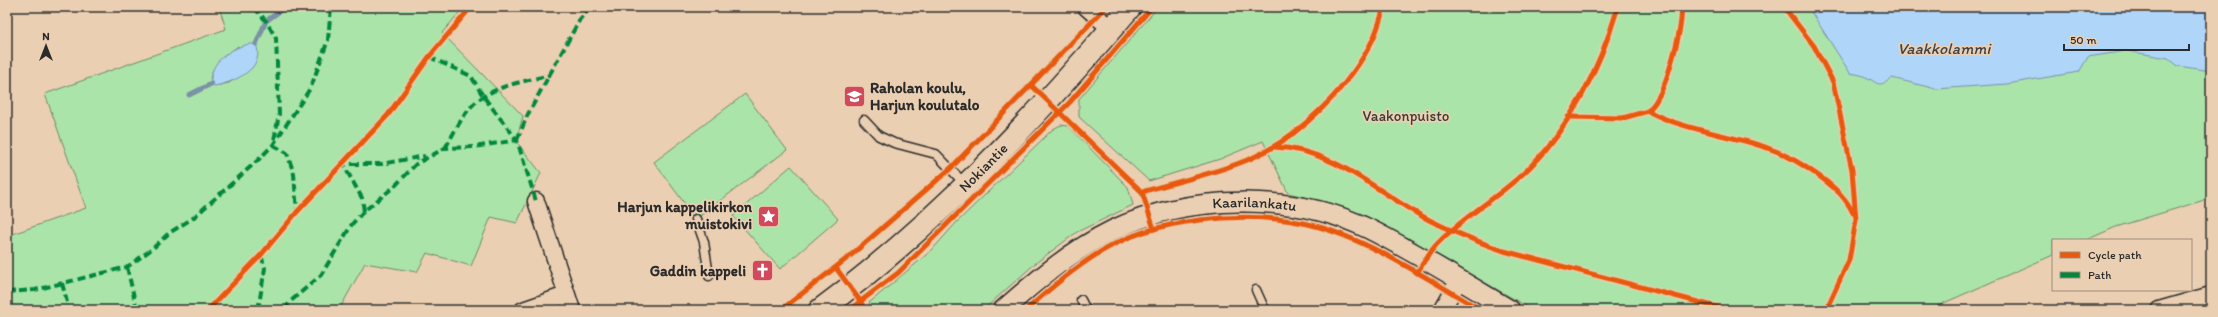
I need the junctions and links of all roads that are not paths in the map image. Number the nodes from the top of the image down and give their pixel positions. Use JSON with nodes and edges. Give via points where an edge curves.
{"nodes":[{"id":1,"x":1086,"y":7,"type":"edge"},
{"id":2,"x":1130,"y":7,"type":"edge"},
{"id":3,"x":1111,"y":29,"type":"junction"},
{"id":4,"x":864,"y":120,"type":"dead end"},
{"id":5,"x":965,"y":185,"type":"junction"},
{"id":6,"x":536,"y":201,"type":"dead end"},
{"id":7,"x":696,"y":219,"type":"dead end"},
{"id":8,"x":709,"y":276,"type":"dead end"},
{"id":9,"x":1458,"y":280,"type":"junction"},
{"id":10,"x":1256,"y":290,"type":"dead end"},
{"id":11,"x":566,"y":295,"type":"junction"},
{"id":12,"x":2211,"y":295,"type":"edge"},
{"id":13,"x":1082,"y":300,"type":"dead end"},
{"id":14,"x":524,"y":310,"type":"edge"},
{"id":15,"x":572,"y":310,"type":"edge"},
{"id":16,"x":820,"y":310,"type":"edge"},
{"id":17,"x":1003,"y":310,"type":"edge"},
{"id":18,"x":1086,"y":310,"type":"edge"},
{"id":19,"x":1265,"y":310,"type":"edge"},
{"id":20,"x":1442,"y":310,"type":"edge"},
{"id":21,"x":1510,"y":310,"type":"edge"},
{"id":22,"x":2159,"y":310,"type":"edge"}],
"edges":[{"from":1,"to":3,"type":"street"},
{"from":2,"to":3,"type":"main road","name":"Nokiantie"},
{"from":3,"to":5,"type":"main road","name":"Nokiantie","via":[[1047,102]]},
{"from":4,"to":5,"type":"lane","via":[[879,136],[894,143],[936,154]]},
{"from":5,"to":16,"type":"main road","name":"Nokiantie","via":[[888,256]]},
{"from":6,"to":11,"type":"street"},
{"from":7,"to":8,"type":"lane","via":[[704,242]]},
{"from":9,"to":17,"type":"street","name":"Kaarilankatu","via":[[1368,228],[1332,214],[1291,204],[1241,202],[1197,205],[1150,216],[1113,230],[1059,263]]},
{"from":9,"to":20,"type":"street"},
{"from":9,"to":21,"type":"street","name":"Kaarilankatu"},
{"from":10,"to":19,"type":"lane"},
{"from":11,"to":14,"type":"street"},
{"from":11,"to":15,"type":"street"},
{"from":12,"to":22,"type":"street"},
{"from":13,"to":18,"type":"lane"}]}
